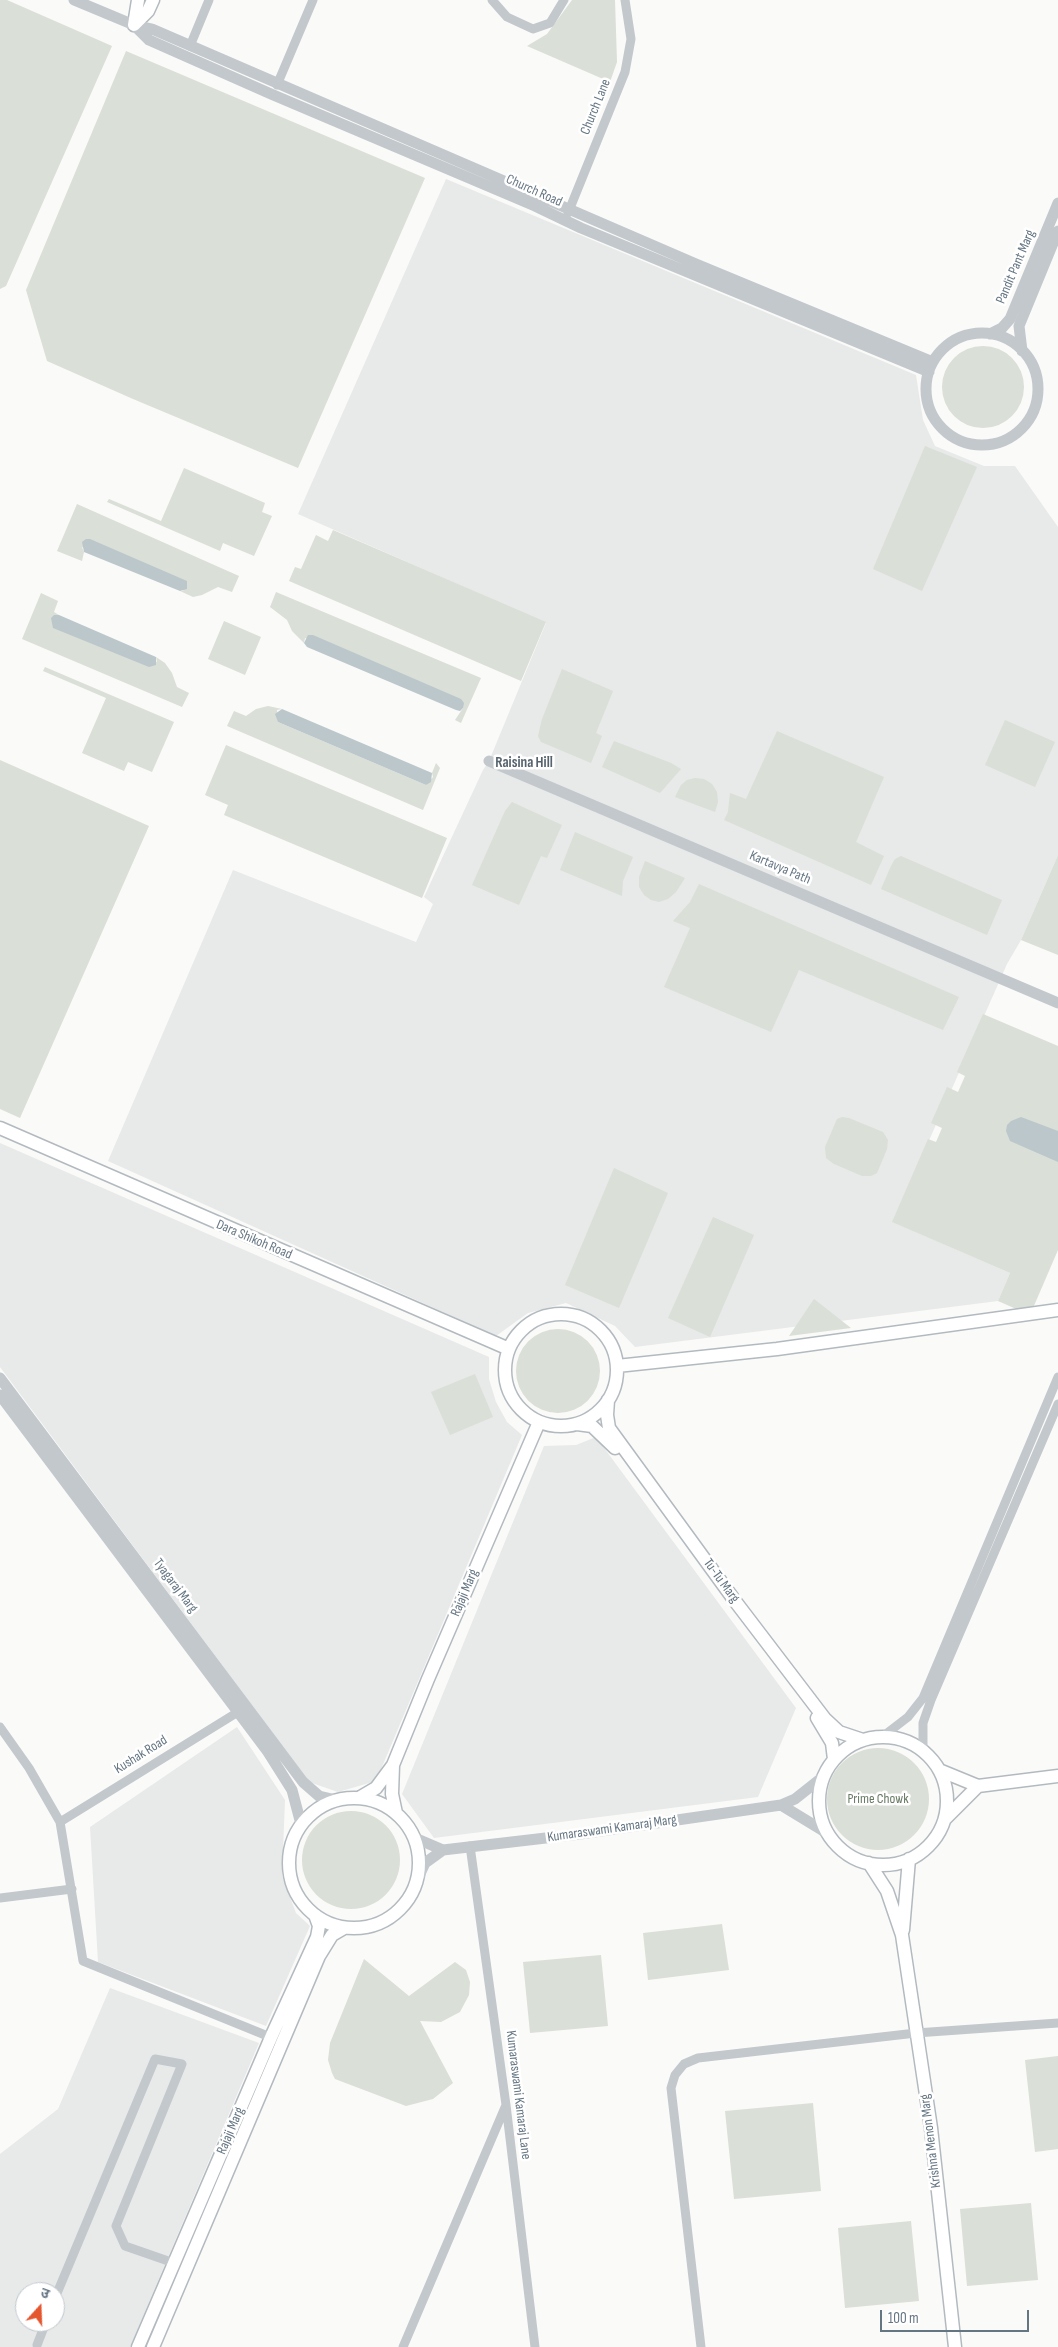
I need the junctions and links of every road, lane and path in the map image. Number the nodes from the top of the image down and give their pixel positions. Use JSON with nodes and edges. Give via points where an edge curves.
{"nodes":[{"id":1,"x":138,"y":0,"type":"edge"},
{"id":2,"x":153,"y":0,"type":"edge"},
{"id":3,"x":209,"y":0,"type":"edge"},
{"id":4,"x":313,"y":0,"type":"edge"},
{"id":5,"x":492,"y":0,"type":"edge"},
{"id":6,"x":564,"y":0,"type":"edge"},
{"id":7,"x":625,"y":0,"type":"edge"},
{"id":8,"x":81,"y":1,"type":"edge"},
{"id":9,"x":134,"y":26,"type":"junction"},
{"id":10,"x":190,"y":46,"type":"junction"},
{"id":11,"x":277,"y":85,"type":"junction"},
{"id":12,"x":312,"y":105,"type":"junction"},
{"id":13,"x":1058,"y":203,"type":"edge"},
{"id":14,"x":570,"y":208,"type":"junction"},
{"id":15,"x":565,"y":220,"type":"junction"},
{"id":16,"x":1058,"y":231,"type":"edge"},
{"id":17,"x":696,"y":264,"type":"junction"},
{"id":18,"x":691,"y":275,"type":"junction"},
{"id":19,"x":990,"y":334,"type":"junction"},
{"id":20,"x":1022,"y":351,"type":"junction"},
{"id":21,"x":931,"y":367,"type":"junction"},
{"id":22,"x":489,"y":761,"type":"dead end"},
{"id":23,"x":1058,"y":1003,"type":"edge"},
{"id":24,"x":0,"y":1128,"type":"edge"},
{"id":25,"x":1058,"y":1310,"type":"edge"},
{"id":26,"x":509,"y":1349,"type":"junction"},
{"id":27,"x":617,"y":1366,"type":"junction"},
{"id":28,"x":1058,"y":1377,"type":"edge"},
{"id":29,"x":0,"y":1378,"type":"edge"},
{"id":30,"x":0,"y":1395,"type":"edge"},
{"id":31,"x":608,"y":1400,"type":"junction"},
{"id":32,"x":1058,"y":1404,"type":"edge"},
{"id":33,"x":538,"y":1422,"type":"junction"},
{"id":34,"x":577,"y":1424,"type":"junction"},
{"id":35,"x":238,"y":1712,"type":"junction"},
{"id":36,"x":0,"y":1727,"type":"edge"},
{"id":37,"x":882,"y":1737,"type":"junction"},
{"id":38,"x":863,"y":1740,"type":"junction"},
{"id":39,"x":923,"y":1751,"type":"junction"},
{"id":40,"x":834,"y":1759,"type":"junction"},
{"id":41,"x":394,"y":1765,"type":"junction"},
{"id":42,"x":939,"y":1770,"type":"junction"},
{"id":43,"x":824,"y":1776,"type":"junction"},
{"id":44,"x":1058,"y":1776,"type":"edge"},
{"id":45,"x":978,"y":1786,"type":"junction"},
{"id":46,"x":359,"y":1798,"type":"junction"},
{"id":47,"x":336,"y":1800,"type":"junction"},
{"id":48,"x":781,"y":1805,"type":"junction"},
{"id":49,"x":396,"y":1813,"type":"junction"},
{"id":50,"x":945,"y":1819,"type":"junction"},
{"id":51,"x":60,"y":1822,"type":"junction"},
{"id":52,"x":301,"y":1824,"type":"junction"},
{"id":53,"x":827,"y":1833,"type":"junction"},
{"id":54,"x":415,"y":1838,"type":"junction"},
{"id":55,"x":470,"y":1846,"type":"junction"},
{"id":56,"x":442,"y":1850,"type":"junction"},
{"id":57,"x":909,"y":1859,"type":"junction"},
{"id":58,"x":869,"y":1863,"type":"junction"},
{"id":59,"x":419,"y":1876,"type":"junction"},
{"id":60,"x":72,"y":1889,"type":"junction"},
{"id":61,"x":0,"y":1898,"type":"edge"},
{"id":62,"x":314,"y":1915,"type":"junction"},
{"id":63,"x":344,"y":1928,"type":"junction"},
{"id":64,"x":902,"y":1935,"type":"junction"},
{"id":65,"x":1058,"y":2023,"type":"edge"},
{"id":66,"x":916,"y":2033,"type":"junction"},
{"id":67,"x":277,"y":2039,"type":"junction"},
{"id":68,"x":506,"y":2105,"type":"junction"},
{"id":69,"x":174,"y":2263,"type":"junction"},
{"id":70,"x":62,"y":2282,"type":"edge"},
{"id":71,"x":42,"y":2332,"type":"edge"},
{"id":72,"x":37,"y":2345,"type":"dead end"},
{"id":73,"x":138,"y":2347,"type":"edge"},
{"id":74,"x":153,"y":2347,"type":"edge"},
{"id":75,"x":404,"y":2347,"type":"edge"},
{"id":76,"x":535,"y":2347,"type":"edge"},
{"id":77,"x":701,"y":2347,"type":"edge"},
{"id":78,"x":955,"y":2347,"type":"edge"}],
"edges":[{"from":1,"to":9,"type":"main road"},
{"from":2,"to":9,"type":"main road","via":[[148,12]]},
{"from":3,"to":10,"type":"street"},
{"from":4,"to":11,"type":"street"},
{"from":5,"to":6,"type":"street","via":[[508,17],[533,29],[550,23]]},
{"from":7,"to":14,"type":"street","name":"Church Lane","via":[[631,39],[625,72]]},
{"from":8,"to":9,"type":"street","name":"Church Road"},
{"from":9,"to":10,"type":"street","name":"Church Road"},
{"from":9,"to":12,"type":"street","name":"Church Road","via":[[149,40]]},
{"from":10,"to":11,"type":"street","name":"Church Road"},
{"from":11,"to":12,"type":"street","name":"Church Road"},
{"from":12,"to":14,"type":"street","name":"Church Road"},
{"from":12,"to":15,"type":"street","name":"Church Road"},
{"from":13,"to":19,"type":"street","name":"Pandit Pant Marg","via":[[1010,320]]},
{"from":14,"to":15,"type":"street","name":"Church Lane"},
{"from":14,"to":17,"type":"street","name":"Church Road"},
{"from":15,"to":18,"type":"street","name":"Church Road"},
{"from":16,"to":20,"type":"street","name":"Pandit Pant Marg","via":[[1019,326]]},
{"from":17,"to":18,"type":"street"},
{"from":17,"to":21,"type":"street","name":"Church Road"},
{"from":18,"to":21,"type":"street","name":"Church Road"},
{"from":19,"to":20,"type":"street","via":[[1007,340]]},
{"from":19,"to":21,"type":"street","via":[[973,334],[957,339],[944,348]]},
{"from":20,"to":21,"type":"street","via":[[1035,372],[1035,406],[1017,434],[996,443],[984,445],[961,441],[942,428],[929,409],[926,397]]},
{"from":22,"to":23,"type":"street","name":"Kartavya Path"},
{"from":24,"to":26,"type":"main road","name":"Dara Shikoh Road"},
{"from":25,"to":27,"type":"main road","via":[[777,1349]]},
{"from":26,"to":27,"type":"main road","via":[[527,1326],[555,1314],[570,1315],[597,1327],[610,1340]]},
{"from":26,"to":33,"type":"main road","via":[[505,1373],[507,1386],[519,1407]]},
{"from":27,"to":31,"type":"main road","via":[[617,1378]]},
{"from":28,"to":37,"type":"street","via":[[923,1698],[908,1717]]},
{"from":29,"to":47,"type":"street","name":"Tyagaraj Marg","via":[[303,1782],[318,1796]]},
{"from":30,"to":35,"type":"street","name":"Tyagaraj Marg"},
{"from":31,"to":34,"type":"main road","via":[[589,1419]]},
{"from":31,"to":38,"type":"main road","name":"Tu-Tu Marg","via":[[609,1428],[747,1616],[825,1719],[839,1732]]},
{"from":32,"to":39,"type":"street","via":[[931,1700],[924,1723]]},
{"from":33,"to":34,"type":"main road","via":[[558,1426]]},
{"from":33,"to":41,"type":"main road","name":"Rajaji Marg"},
{"from":34,"to":40,"type":"main road","name":"Tu-Tu Marg","via":[[592,1426],[611,1444],[825,1729],[832,1743]]},
{"from":35,"to":51,"type":"street","name":"Kushak Road"},
{"from":35,"to":52,"type":"street","name":"Tyagaraj Marg","via":[[292,1790]]},
{"from":36,"to":51,"type":"street","via":[[29,1768]]},
{"from":37,"to":38,"type":"main road"},
{"from":37,"to":39,"type":"main road","via":[[904,1740]]},
{"from":38,"to":40,"type":"main road","via":[[847,1747]]},
{"from":39,"to":42,"type":"main road"},
{"from":40,"to":43,"type":"main road"},
{"from":41,"to":46,"type":"main road","name":"Rajaji Marg","via":[[376,1788]]},
{"from":41,"to":49,"type":"main road","name":"Rajaji Marg","via":[[392,1794]]},
{"from":42,"to":45,"type":"main road"},
{"from":42,"to":50,"type":"main road","via":[[945,1785]]},
{"from":43,"to":48,"type":"street","name":"Kumaraswami Kamaraj Marg","via":[[795,1799]]},
{"from":43,"to":53,"type":"main road","via":[[819,1810]]},
{"from":44,"to":45,"type":"main road"},
{"from":45,"to":50,"type":"main road"},
{"from":46,"to":47,"type":"main road"},
{"from":46,"to":49,"type":"main road","via":[[381,1804]]},
{"from":47,"to":52,"type":"main road","via":[[315,1810]]},
{"from":48,"to":53,"type":"street"},
{"from":48,"to":55,"type":"street","name":"Kumaraswami Kamaraj Marg"},
{"from":49,"to":54,"type":"main road"},
{"from":50,"to":57,"type":"main road","via":[[931,1843]]},
{"from":51,"to":60,"type":"street"},
{"from":52,"to":62,"type":"main road","via":[[292,1843],[289,1869],[297,1895]]},
{"from":53,"to":58,"type":"main road","via":[[852,1857]]},
{"from":54,"to":56,"type":"street"},
{"from":54,"to":59,"type":"main road","via":[[419,1852]]},
{"from":55,"to":56,"type":"street","name":"Kumaraswami Kamaraj Marg"},
{"from":55,"to":68,"type":"street","name":"Kumaraswami Kamaraj Lane"},
{"from":56,"to":59,"type":"street","via":[[426,1863]]},
{"from":57,"to":58,"type":"main road","via":[[889,1864]]},
{"from":57,"to":64,"type":"main road","name":"Krishna Menon Marg"},
{"from":58,"to":64,"type":"main road","name":"Krishna Menon Marg","via":[[887,1891]]},
{"from":59,"to":63,"type":"main road","via":[[410,1898],[394,1916],[373,1926]]},
{"from":60,"to":61,"type":"street"},
{"from":60,"to":67,"type":"street","via":[[83,1961]]},
{"from":62,"to":63,"type":"main road"},
{"from":62,"to":67,"type":"main road","name":"Rajaji Marg","via":[[319,1926],[317,1937]]},
{"from":63,"to":67,"type":"main road","name":"Rajaji Marg","via":[[325,1943]]},
{"from":64,"to":66,"type":"main road","name":"Krishna Menon Marg"},
{"from":65,"to":66,"type":"street"},
{"from":66,"to":77,"type":"street","via":[[698,2058],[684,2064],[674,2075],[671,2088]]},
{"from":66,"to":78,"type":"main road","name":"Krishna Menon Marg","via":[[931,2128]]},
{"from":67,"to":69,"type":"main road","name":"Rajaji Marg"},
{"from":67,"to":74,"type":"main road","name":"Rajaji Marg"},
{"from":68,"to":75,"type":"street"},
{"from":68,"to":76,"type":"street","name":"Kumaraswami Kamaraj Lane"},
{"from":69,"to":70,"type":"street","via":[[125,2246],[116,2226],[182,2064],[156,2059]]},
{"from":69,"to":73,"type":"main road","name":"Rajaji Marg"},
{"from":71,"to":72,"type":"street"}]}
